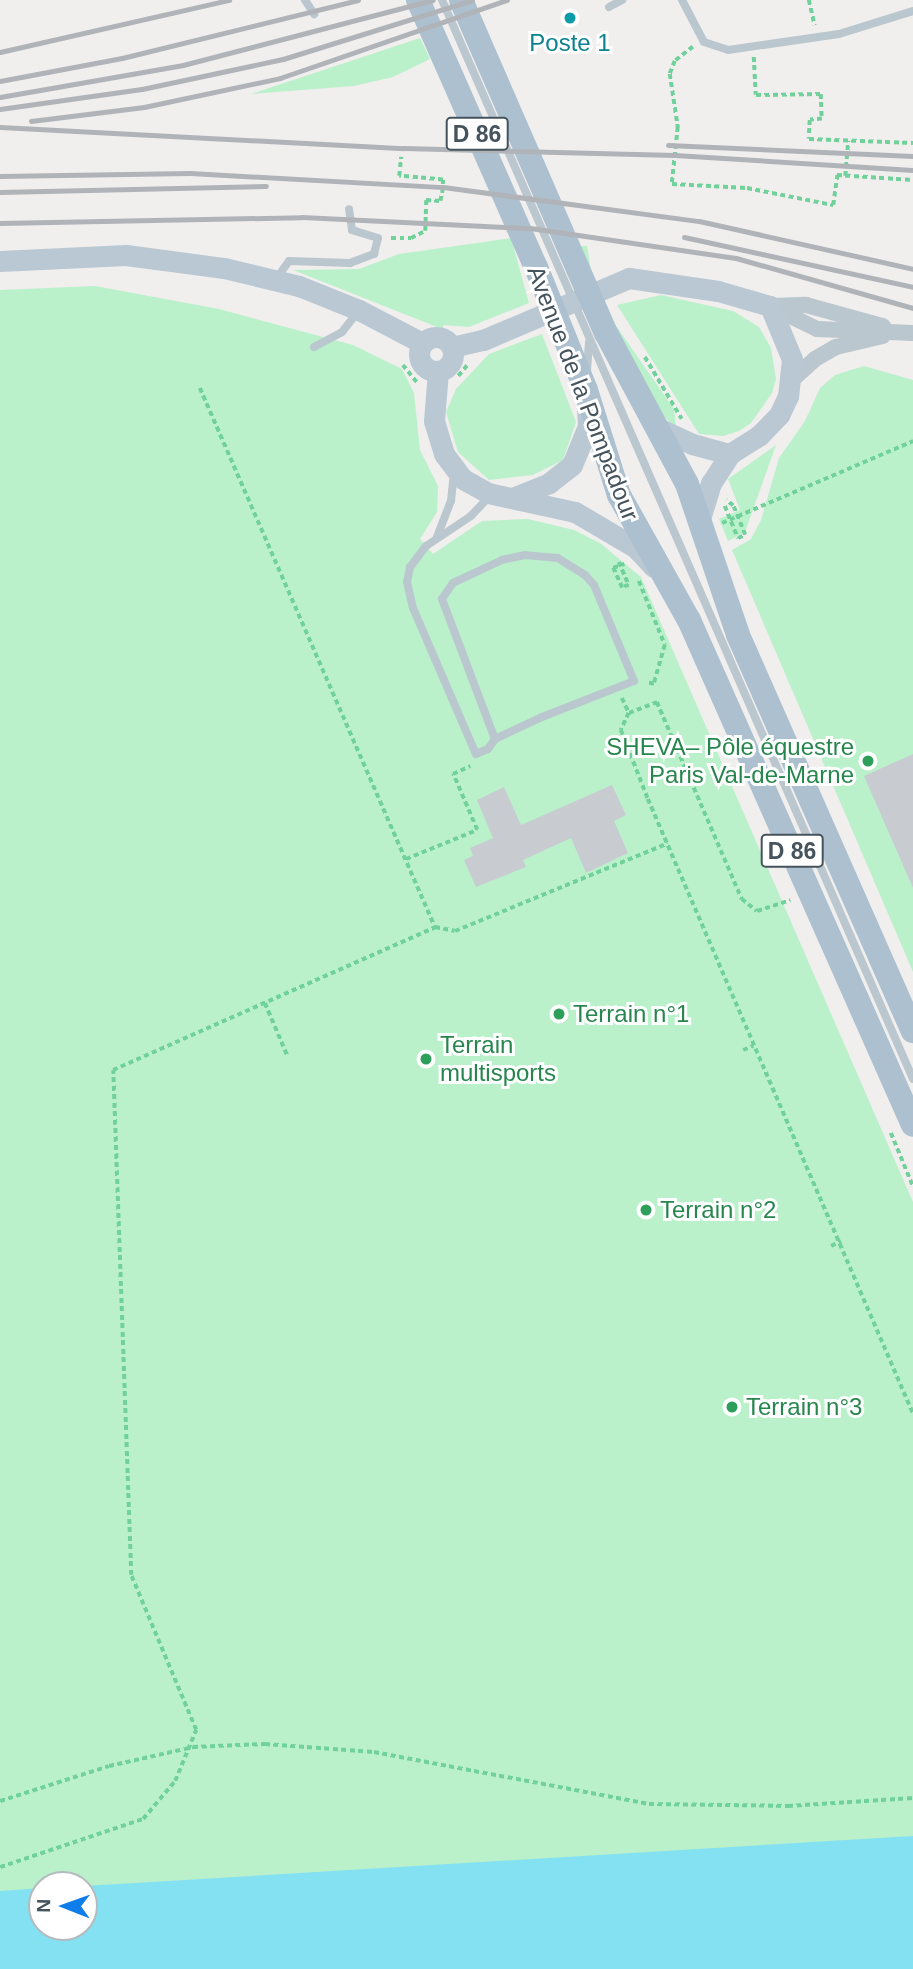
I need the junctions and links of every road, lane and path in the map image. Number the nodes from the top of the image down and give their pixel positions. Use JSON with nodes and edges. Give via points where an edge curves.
{"nodes":[{"id":1,"x":304,"y":0,"type":"edge"},
{"id":2,"x":418,"y":0,"type":"edge"},
{"id":3,"x":442,"y":0,"type":"edge"},
{"id":4,"x":461,"y":0,"type":"edge"},
{"id":5,"x":622,"y":0,"type":"edge"},
{"id":6,"x":682,"y":0,"type":"edge"},
{"id":7,"x":809,"y":0,"type":"edge"},
{"id":8,"x":609,"y":7,"type":"dead end"},
{"id":9,"x":913,"y":11,"type":"edge"},
{"id":10,"x":314,"y":14,"type":"dead end"},
{"id":11,"x":817,"y":38,"type":"junction"},
{"id":12,"x":704,"y":42,"type":"junction"},
{"id":13,"x":754,"y":48,"type":"junction"},
{"id":14,"x":848,"y":141,"type":"junction"},
{"id":15,"x":913,"y":143,"type":"edge"},
{"id":16,"x":401,"y":157,"type":"dead end"},
{"id":17,"x":845,"y":176,"type":"junction"},
{"id":18,"x":913,"y":180,"type":"edge"},
{"id":19,"x":349,"y":209,"type":"dead end"},
{"id":20,"x":378,"y":238,"type":"junction"},
{"id":21,"x":0,"y":261,"type":"edge"},
{"id":22,"x":276,"y":279,"type":"junction"},
{"id":23,"x":770,"y":306,"type":"junction"},
{"id":24,"x":359,"y":310,"type":"junction"},
{"id":25,"x":906,"y":333,"type":"edge"},
{"id":26,"x":588,"y":341,"type":"junction"},
{"id":27,"x":422,"y":343,"type":"junction"},
{"id":28,"x":314,"y":347,"type":"dead end"},
{"id":29,"x":452,"y":347,"type":"junction"},
{"id":30,"x":640,"y":350,"type":"dead end"},
{"id":31,"x":438,"y":371,"type":"junction"},
{"id":32,"x":793,"y":379,"type":"junction"},
{"id":33,"x":200,"y":388,"type":"dead end"},
{"id":34,"x":586,"y":390,"type":"junction"},
{"id":35,"x":658,"y":428,"type":"junction"},
{"id":36,"x":686,"y":429,"type":"dead end"},
{"id":37,"x":913,"y":441,"type":"edge"},
{"id":38,"x":730,"y":454,"type":"junction"},
{"id":39,"x":454,"y":470,"type":"junction"},
{"id":40,"x":503,"y":496,"type":"junction"},
{"id":41,"x":733,"y":506,"type":"dead end"},
{"id":42,"x":727,"y":511,"type":"dead end"},
{"id":43,"x":731,"y":522,"type":"junction"},
{"id":44,"x":705,"y":524,"type":"junction"},
{"id":45,"x":438,"y":537,"type":"junction"},
{"id":46,"x":616,"y":554,"type":"dead end"},
{"id":47,"x":625,"y":563,"type":"dead end"},
{"id":48,"x":653,"y":581,"type":"junction"},
{"id":49,"x":654,"y":684,"type":"dead end"},
{"id":50,"x":617,"y":686,"type":"junction"},
{"id":51,"x":629,"y":713,"type":"junction"},
{"id":52,"x":495,"y":739,"type":"junction"},
{"id":53,"x":476,"y":754,"type":"junction"},
{"id":54,"x":668,"y":843,"type":"junction"},
{"id":55,"x":406,"y":859,"type":"junction"},
{"id":56,"x":796,"y":898,"type":"dead end"},
{"id":57,"x":435,"y":928,"type":"junction"},
{"id":58,"x":265,"y":1003,"type":"junction"},
{"id":59,"x":913,"y":1031,"type":"edge"},
{"id":60,"x":753,"y":1046,"type":"junction"},
{"id":61,"x":743,"y":1049,"type":"dead end"},
{"id":62,"x":288,"y":1057,"type":"dead end"},
{"id":63,"x":913,"y":1079,"type":"edge"},
{"id":64,"x":913,"y":1125,"type":"edge"},
{"id":65,"x":841,"y":1241,"type":"junction"},
{"id":66,"x":831,"y":1246,"type":"dead end"},
{"id":67,"x":913,"y":1413,"type":"edge"},
{"id":68,"x":193,"y":1747,"type":"junction"},
{"id":69,"x":913,"y":1798,"type":"edge"},
{"id":70,"x":0,"y":1801,"type":"edge"},
{"id":71,"x":0,"y":1867,"type":"edge"}],
"edges":[{"from":1,"to":10,"type":"lane"},
{"from":2,"to":26,"type":"main road","name":"Avenue de la Pompadour","number":"D 86","via":[[536,267]]},
{"from":3,"to":26,"type":"lane","name":"Avenue de la Pompadour"},
{"from":4,"to":26,"type":"main road","name":"Avenue de la Pompadour","number":"D 86","via":[[571,254]]},
{"from":5,"to":8,"type":"lane"},
{"from":6,"to":12,"type":"lane"},
{"from":7,"to":11,"type":"path"},
{"from":9,"to":11,"type":"lane"},
{"from":11,"to":13,"type":"lane"},
{"from":12,"to":13,"type":"lane","via":[[720,50]]},
{"from":12,"to":17,"type":"path","via":[[672,67],[678,127],[672,184],[747,188],[834,205],[837,175]]},
{"from":13,"to":14,"type":"path","via":[[756,95],[820,92],[822,119],[810,120],[809,139]]},
{"from":14,"to":15,"type":"path"},
{"from":14,"to":17,"type":"path"},
{"from":16,"to":20,"type":"path","via":[[399,176],[443,180],[440,201],[426,200],[425,230],[411,238]]},
{"from":17,"to":18,"type":"path"},
{"from":19,"to":20,"type":"lane","via":[[352,230]]},
{"from":20,"to":22,"type":"lane","via":[[369,258],[340,264],[289,261]]},
{"from":21,"to":22,"type":"street","via":[[126,254]]},
{"from":22,"to":24,"type":"street"},
{"from":23,"to":25,"type":"street","via":[[806,305]]},
{"from":23,"to":29,"type":"street","via":[[718,291],[629,278],[483,340]]},
{"from":23,"to":32,"type":"street","via":[[788,344]]},
{"from":24,"to":27,"type":"street"},
{"from":24,"to":28,"type":"lane","via":[[342,332]]},
{"from":25,"to":32,"type":"street","via":[[836,348]]},
{"from":26,"to":34,"type":"main road","name":"Avenue de la Pompadour","number":"D 86"},
{"from":26,"to":35,"type":"main road","name":"Avenue de la Pompadour","number":"D 86","via":[[630,377]]},
{"from":26,"to":63,"type":"lane","name":"Avenue de la Pompadour"},
{"from":27,"to":29,"type":"street","via":[[436,336]]},
{"from":27,"to":31,"type":"street","via":[[421,362]]},
{"from":29,"to":31,"type":"street","via":[[451,362]]},
{"from":30,"to":36,"type":"path","via":[[676,404]]},
{"from":31,"to":39,"type":"street","via":[[434,421],[443,454]]},
{"from":32,"to":38,"type":"street","via":[[779,415],[760,435]]},
{"from":33,"to":55,"type":"path"},
{"from":34,"to":40,"type":"street","via":[[588,426],[572,465],[549,483]]},
{"from":34,"to":48,"type":"main road","name":"Avenue de la Pompadour","number":"D 86","via":[[618,495]]},
{"from":35,"to":38,"type":"street","via":[[692,444]]},
{"from":35,"to":44,"type":"main road","name":"Avenue de la Pompadour","number":"D 86"},
{"from":37,"to":43,"type":"path"},
{"from":38,"to":44,"type":"street","via":[[711,483]]},
{"from":39,"to":40,"type":"street","via":[[476,488]]},
{"from":39,"to":45,"type":"lane","via":[[452,501]]},
{"from":40,"to":45,"type":"lane"},
{"from":40,"to":48,"type":"street","via":[[575,512],[614,533],[636,548]]},
{"from":41,"to":43,"type":"path","via":[[745,535],[738,538]]},
{"from":42,"to":43,"type":"path"},
{"from":43,"to":44,"type":"path"},
{"from":44,"to":59,"type":"main road","name":"Avenue de la Pompadour","number":"D 86","via":[[738,635]]},
{"from":45,"to":53,"type":"lane","via":[[410,567],[409,598]]},
{"from":46,"to":47,"type":"path","via":[[629,585],[622,588],[614,568]]},
{"from":48,"to":49,"type":"path","via":[[665,645]]},
{"from":48,"to":64,"type":"main road","name":"Avenue de la Pompadour","number":"D 86","via":[[689,620]]},
{"from":50,"to":51,"type":"path"},
{"from":50,"to":52,"type":"lane"},
{"from":50,"to":52,"type":"lane","via":[[634,681],[594,585],[585,575],[558,558],[525,555],[502,560],[453,583],[442,599]]},
{"from":51,"to":54,"type":"path","via":[[621,730]]},
{"from":51,"to":56,"type":"path","via":[[657,702],[742,899],[757,911]]},
{"from":52,"to":53,"type":"lane"},
{"from":53,"to":55,"type":"path","via":[[474,764],[453,774],[477,830]]},
{"from":54,"to":57,"type":"path","via":[[455,932]]},
{"from":54,"to":60,"type":"path"},
{"from":55,"to":57,"type":"path"},
{"from":57,"to":58,"type":"path"},
{"from":58,"to":62,"type":"path"},
{"from":58,"to":68,"type":"path","via":[[113,1070],[131,1575],[197,1730]]},
{"from":60,"to":61,"type":"path"},
{"from":60,"to":65,"type":"path"},
{"from":65,"to":66,"type":"path"},
{"from":65,"to":67,"type":"path"},
{"from":68,"to":69,"type":"path","via":[[304,1745],[374,1752],[649,1804],[761,1807]]},
{"from":68,"to":70,"type":"path","via":[[109,1766]]},
{"from":68,"to":71,"type":"path","via":[[175,1781],[143,1819]]}]}
